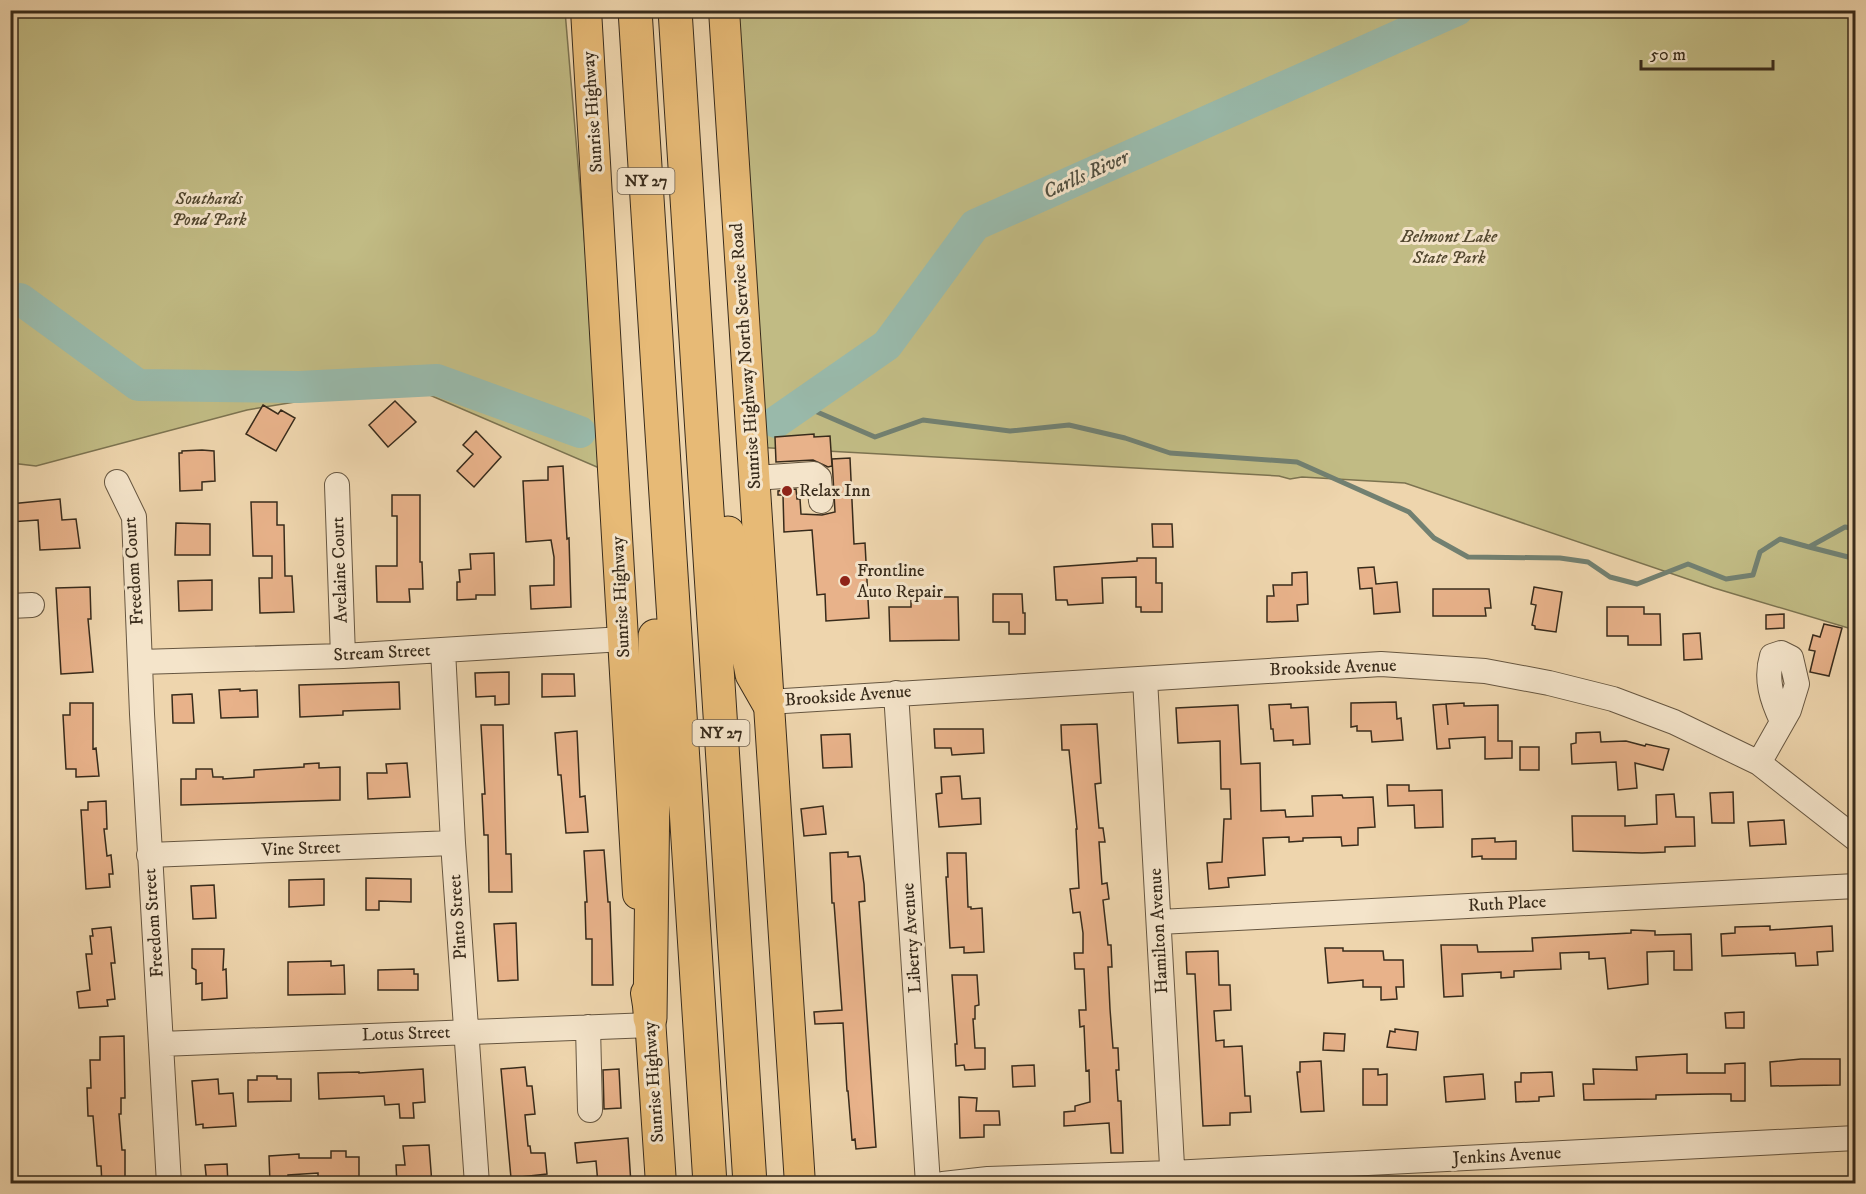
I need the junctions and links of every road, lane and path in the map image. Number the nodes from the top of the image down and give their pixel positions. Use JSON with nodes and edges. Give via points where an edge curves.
{"nodes":[{"id":1,"x":586,"y":10,"type":"edge"},
{"id":2,"x":635,"y":10,"type":"edge"},
{"id":3,"x":675,"y":10,"type":"edge"},
{"id":4,"x":724,"y":10,"type":"edge"},
{"id":5,"x":692,"y":282,"type":"junction"},
{"id":6,"x":753,"y":477,"type":"junction"},
{"id":7,"x":117,"y":482,"type":"dead end"},
{"id":8,"x":337,"y":485,"type":"dead end"},
{"id":9,"x":665,"y":488,"type":"junction"},
{"id":10,"x":821,"y":501,"type":"dead end"},
{"id":11,"x":623,"y":639,"type":"junction"},
{"id":12,"x":443,"y":650,"type":"junction"},
{"id":13,"x":343,"y":656,"type":"junction"},
{"id":14,"x":140,"y":662,"type":"junction"},
{"id":15,"x":1145,"y":679,"type":"junction"},
{"id":16,"x":896,"y":693,"type":"junction"},
{"id":17,"x":768,"y":702,"type":"junction"},
{"id":18,"x":1782,"y":721,"type":"dead end"},
{"id":19,"x":1759,"y":763,"type":"junction"},
{"id":20,"x":1856,"y":839,"type":"edge"},
{"id":21,"x":453,"y":843,"type":"junction"},
{"id":22,"x":149,"y":855,"type":"junction"},
{"id":23,"x":1856,"y":886,"type":"edge"},
{"id":24,"x":1159,"y":922,"type":"junction"},
{"id":25,"x":650,"y":1021,"type":"junction"},
{"id":26,"x":588,"y":1027,"type":"junction"},
{"id":27,"x":467,"y":1032,"type":"junction"},
{"id":28,"x":161,"y":1044,"type":"junction"},
{"id":29,"x":590,"y":1110,"type":"dead end"},
{"id":30,"x":1856,"y":1138,"type":"edge"},
{"id":31,"x":1173,"y":1178,"type":"edge"},
{"id":32,"x":169,"y":1184,"type":"edge"},
{"id":33,"x":477,"y":1184,"type":"edge"},
{"id":34,"x":661,"y":1184,"type":"edge"},
{"id":35,"x":710,"y":1184,"type":"edge"},
{"id":36,"x":750,"y":1184,"type":"edge"},
{"id":37,"x":800,"y":1184,"type":"edge"},
{"id":38,"x":928,"y":1184,"type":"edge"},
{"id":39,"x":943,"y":1184,"type":"edge"}],
"edges":[{"from":1,"to":11,"type":"main road","name":"Sunrise Highway"},
{"from":2,"to":9,"type":"highway","number":"NY 27"},
{"from":3,"to":5,"type":"highway","number":"NY 27"},
{"from":4,"to":6,"type":"main road","name":"Sunrise Highway North Service Road"},
{"from":5,"to":17,"type":"highway","via":[[721,439],[735,583],[752,674]]},
{"from":5,"to":36,"type":"highway","number":"NY 27"},
{"from":6,"to":10,"type":"street","via":[[814,474],[819,478]]},
{"from":6,"to":17,"type":"main road","name":"Sunrise Highway North Service Road"},
{"from":7,"to":14,"type":"street","name":"Freedom Court","via":[[134,517]]},
{"from":8,"to":13,"type":"street","name":"Avelaine Court"},
{"from":9,"to":25,"type":"highway","via":[[655,623]]},
{"from":9,"to":35,"type":"highway","number":"NY 27"},
{"from":11,"to":12,"type":"street","name":"Stream Street"},
{"from":11,"to":25,"type":"main road","name":"Sunrise Highway","via":[[643,969]]},
{"from":12,"to":13,"type":"street","name":"Stream Street"},
{"from":12,"to":21,"type":"street","name":"Pinto Street"},
{"from":13,"to":14,"type":"street","name":"Stream Street"},
{"from":14,"to":22,"type":"street","name":"Freedom Street"},
{"from":15,"to":16,"type":"street","name":"Brookside Avenue"},
{"from":15,"to":19,"type":"street","name":"Brookside Avenue","via":[[1381,664],[1485,671],[1613,699],[1674,722]]},
{"from":15,"to":24,"type":"street","name":"Hamilton Avenue"},
{"from":16,"to":17,"type":"street","name":"Brookside Avenue"},
{"from":16,"to":38,"type":"street","name":"Liberty Avenue"},
{"from":17,"to":37,"type":"main road"},
{"from":18,"to":19,"type":"street"},
{"from":19,"to":20,"type":"street","name":"Brookside Avenue"},
{"from":21,"to":22,"type":"street","name":"Vine Street"},
{"from":21,"to":27,"type":"street","name":"Pinto Street"},
{"from":22,"to":28,"type":"street","name":"Freedom Street"},
{"from":23,"to":24,"type":"street","name":"Ruth Place"},
{"from":24,"to":31,"type":"street","name":"Hamilton Avenue"},
{"from":25,"to":26,"type":"street","name":"Lotus Street"},
{"from":25,"to":34,"type":"main road","name":"Sunrise Highway"},
{"from":26,"to":27,"type":"street","name":"Lotus Street"},
{"from":26,"to":29,"type":"street"},
{"from":27,"to":28,"type":"street","name":"Lotus Street"},
{"from":27,"to":33,"type":"street","name":"Pinto Street"},
{"from":28,"to":32,"type":"street","name":"Freedom Street"},
{"from":30,"to":31,"type":"street","name":"Jenkins Avenue"},
{"from":31,"to":39,"type":"street","name":"Jenkins Avenue","via":[[988,1179]]}]}
